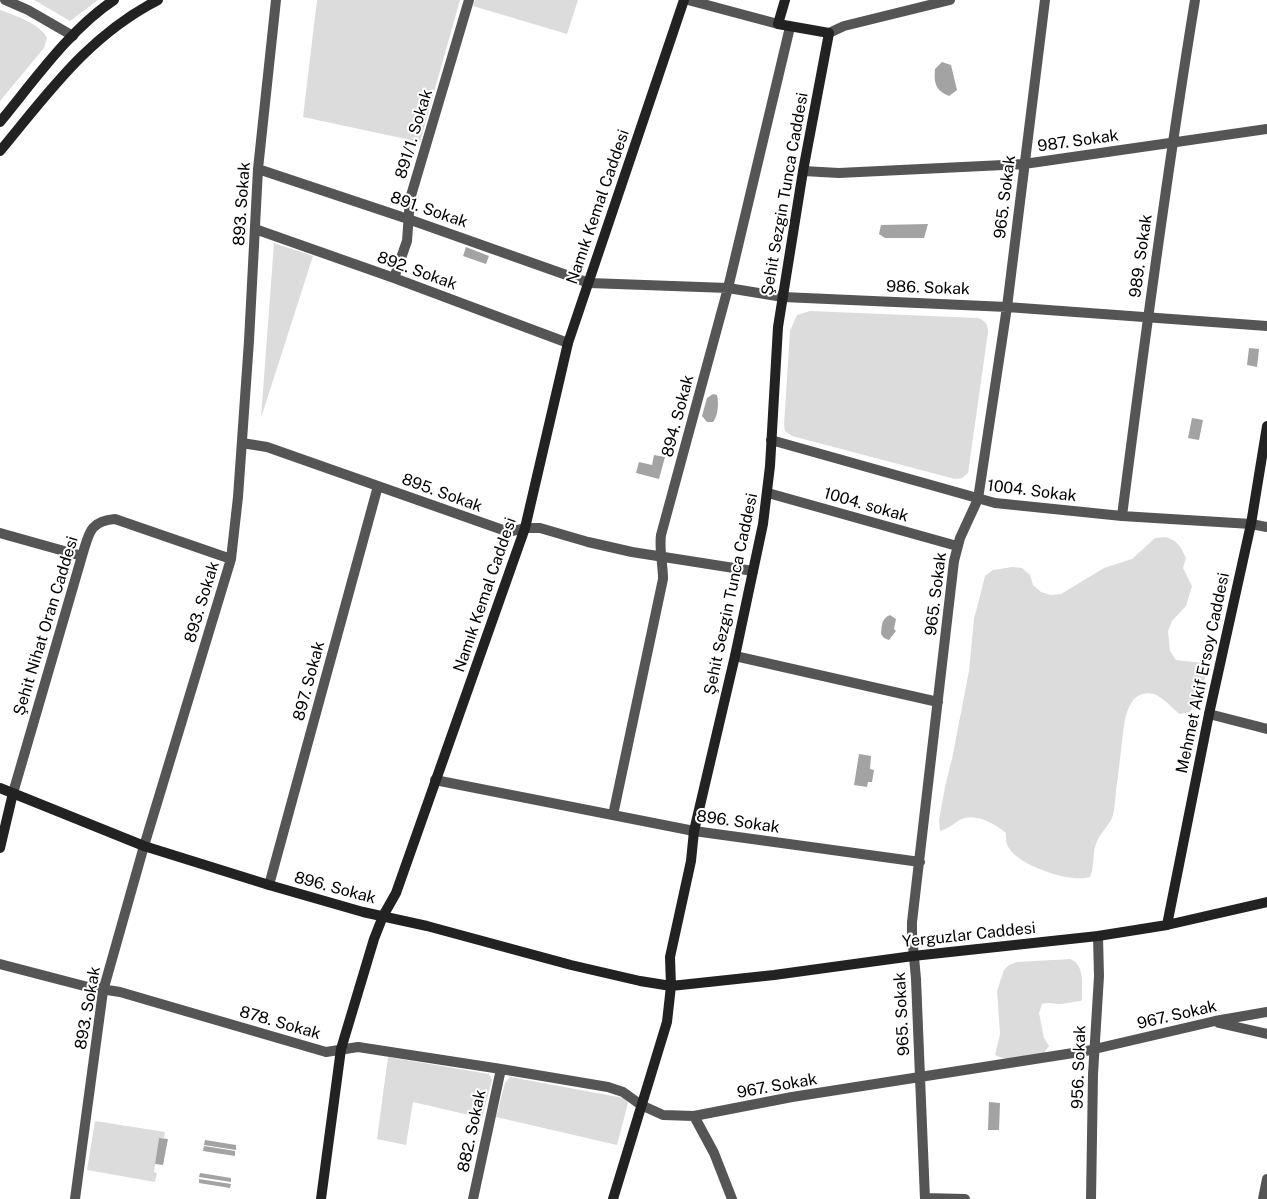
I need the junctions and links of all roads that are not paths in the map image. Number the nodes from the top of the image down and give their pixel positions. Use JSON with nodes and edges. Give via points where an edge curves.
{"nodes":[{"id":1,"x":5,"y":0,"type":"edge"},
{"id":2,"x":114,"y":0,"type":"edge"},
{"id":3,"x":158,"y":0,"type":"edge"},
{"id":4,"x":276,"y":0,"type":"edge"},
{"id":5,"x":469,"y":0,"type":"edge"},
{"id":6,"x":684,"y":0,"type":"edge"},
{"id":7,"x":688,"y":0,"type":"edge"},
{"id":8,"x":785,"y":0,"type":"edge"},
{"id":9,"x":950,"y":0,"type":"edge"},
{"id":10,"x":1045,"y":0,"type":"edge"},
{"id":11,"x":1195,"y":0,"type":"edge"},
{"id":12,"x":778,"y":24,"type":"junction"},
{"id":13,"x":790,"y":27,"type":"junction"},
{"id":14,"x":829,"y":32,"type":"junction"},
{"id":15,"x":73,"y":36,"type":"junction"},
{"id":16,"x":0,"y":122,"type":"edge"},
{"id":17,"x":1267,"y":129,"type":"edge"},
{"id":18,"x":1172,"y":142,"type":"junction"},
{"id":19,"x":0,"y":151,"type":"edge"},
{"id":20,"x":1024,"y":164,"type":"junction"},
{"id":21,"x":258,"y":168,"type":"junction"},
{"id":22,"x":803,"y":171,"type":"junction"},
{"id":23,"x":408,"y":218,"type":"junction"},
{"id":24,"x":254,"y":228,"type":"junction"},
{"id":25,"x":394,"y":278,"type":"junction"},
{"id":26,"x":589,"y":283,"type":"junction"},
{"id":27,"x":728,"y":288,"type":"junction"},
{"id":28,"x":783,"y":297,"type":"junction"},
{"id":29,"x":1007,"y":306,"type":"junction"},
{"id":30,"x":1147,"y":316,"type":"junction"},
{"id":31,"x":1267,"y":326,"type":"edge"},
{"id":32,"x":568,"y":343,"type":"junction"},
{"id":33,"x":1267,"y":426,"type":"edge"},
{"id":34,"x":771,"y":440,"type":"junction"},
{"id":35,"x":242,"y":443,"type":"junction"},
{"id":36,"x":378,"y":486,"type":"junction"},
{"id":37,"x":768,"y":493,"type":"junction"},
{"id":38,"x":978,"y":499,"type":"junction"},
{"id":39,"x":1122,"y":516,"type":"junction"},
{"id":40,"x":1251,"y":524,"type":"junction"},
{"id":41,"x":1267,"y":527,"type":"edge"},
{"id":42,"x":525,"y":528,"type":"junction"},
{"id":43,"x":0,"y":533,"type":"edge"},
{"id":44,"x":957,"y":546,"type":"junction"},
{"id":45,"x":82,"y":556,"type":"junction"},
{"id":46,"x":661,"y":557,"type":"junction"},
{"id":47,"x":231,"y":559,"type":"junction"},
{"id":48,"x":753,"y":571,"type":"junction"},
{"id":49,"x":735,"y":656,"type":"junction"},
{"id":50,"x":938,"y":702,"type":"junction"},
{"id":51,"x":1209,"y":714,"type":"junction"},
{"id":52,"x":1267,"y":729,"type":"edge"},
{"id":53,"x":435,"y":780,"type":"junction"},
{"id":54,"x":0,"y":788,"type":"edge"},
{"id":55,"x":13,"y":792,"type":"junction"},
{"id":56,"x":614,"y":814,"type":"junction"},
{"id":57,"x":694,"y":831,"type":"junction"},
{"id":58,"x":144,"y":846,"type":"junction"},
{"id":59,"x":0,"y":848,"type":"edge"},
{"id":60,"x":920,"y":862,"type":"junction"},
{"id":61,"x":269,"y":885,"type":"junction"},
{"id":62,"x":1267,"y":902,"type":"edge"},
{"id":63,"x":383,"y":916,"type":"junction"},
{"id":64,"x":1167,"y":925,"type":"junction"},
{"id":65,"x":1098,"y":936,"type":"junction"},
{"id":66,"x":913,"y":956,"type":"junction"},
{"id":67,"x":0,"y":964,"type":"edge"},
{"id":68,"x":672,"y":986,"type":"junction"},
{"id":69,"x":103,"y":991,"type":"junction"},
{"id":70,"x":1267,"y":1012,"type":"edge"},
{"id":71,"x":1214,"y":1021,"type":"junction"},
{"id":72,"x":1267,"y":1034,"type":"edge"},
{"id":73,"x":341,"y":1049,"type":"junction"},
{"id":74,"x":1094,"y":1050,"type":"junction"},
{"id":75,"x":501,"y":1069,"type":"junction"},
{"id":76,"x":920,"y":1078,"type":"junction"},
{"id":77,"x":641,"y":1105,"type":"junction"},
{"id":78,"x":694,"y":1116,"type":"junction"},
{"id":79,"x":1267,"y":1178,"type":"edge"},
{"id":80,"x":75,"y":1199,"type":"edge"},
{"id":81,"x":321,"y":1199,"type":"edge"},
{"id":82,"x":472,"y":1199,"type":"edge"},
{"id":83,"x":613,"y":1199,"type":"edge"},
{"id":84,"x":732,"y":1199,"type":"edge"},
{"id":85,"x":925,"y":1199,"type":"edge"},
{"id":86,"x":965,"y":1199,"type":"edge"},
{"id":87,"x":1091,"y":1199,"type":"edge"},
{"id":88,"x":1263,"y":1199,"type":"edge"}],
"edges":[{"from":1,"to":15,"type":"street"},
{"from":2,"to":15,"type":"street"},
{"from":3,"to":19,"type":"street","via":[[101,37],[69,68]]},
{"from":4,"to":21,"type":"street","name":"893. Sokak"},
{"from":5,"to":23,"type":"street","name":"891/1. Sokak","via":[[410,199]]},
{"from":6,"to":26,"type":"street","name":"Namık Kemal Caddesi"},
{"from":7,"to":12,"type":"street"},
{"from":8,"to":12,"type":"street"},
{"from":9,"to":14,"type":"street"},
{"from":10,"to":20,"type":"street","name":"965. Sokak"},
{"from":11,"to":18,"type":"street","name":"989. Sokak"},
{"from":12,"to":13,"type":"street"},
{"from":13,"to":14,"type":"street"},
{"from":13,"to":27,"type":"street","name":"894. Sokak"},
{"from":14,"to":22,"type":"street","name":"Şehit Sezgin Tunca Caddesi"},
{"from":15,"to":16,"type":"street"},
{"from":17,"to":18,"type":"street","name":"987. Sokak"},
{"from":18,"to":20,"type":"street","name":"987. Sokak"},
{"from":18,"to":30,"type":"street","name":"989. Sokak"},
{"from":20,"to":22,"type":"street","name":"987. Sokak","via":[[839,174]]},
{"from":20,"to":29,"type":"street","name":"965. Sokak"},
{"from":21,"to":23,"type":"street","name":"891. Sokak"},
{"from":21,"to":24,"type":"street","name":"893. Sokak"},
{"from":22,"to":28,"type":"street","name":"Şehit Sezgin Tunca Caddesi"},
{"from":23,"to":25,"type":"street","name":"891/1. Sokak","via":[[407,241]]},
{"from":23,"to":26,"type":"street","name":"891. Sokak"},
{"from":24,"to":25,"type":"street","name":"892. Sokak"},
{"from":24,"to":35,"type":"street","name":"893. Sokak"},
{"from":25,"to":32,"type":"street","name":"892. Sokak"},
{"from":26,"to":27,"type":"street","name":"986. Sokak"},
{"from":26,"to":32,"type":"street","name":"Namık Kemal Caddesi"},
{"from":27,"to":28,"type":"street","name":"986. Sokak"},
{"from":27,"to":46,"type":"street","name":"894. Sokak","via":[[661,535]]},
{"from":28,"to":29,"type":"street","name":"986. Sokak"},
{"from":28,"to":34,"type":"street","name":"Şehit Sezgin Tunca Caddesi"},
{"from":29,"to":30,"type":"street","name":"986. Sokak"},
{"from":29,"to":38,"type":"street","name":"965. Sokak"},
{"from":30,"to":31,"type":"street","name":"986. Sokak"},
{"from":30,"to":39,"type":"street","name":"989. Sokak"},
{"from":32,"to":42,"type":"street","name":"Namık Kemal Caddesi"},
{"from":33,"to":40,"type":"street","name":"Mehmet Akif Ersoy Caddesi"},
{"from":34,"to":37,"type":"street","name":"Şehit Sezgin Tunca Caddesi"},
{"from":34,"to":38,"type":"street","name":"1004. Sokak"},
{"from":35,"to":36,"type":"street","name":"895. Sokak","via":[[267,447]]},
{"from":35,"to":47,"type":"street","name":"893. Sokak"},
{"from":36,"to":42,"type":"street","name":"895. Sokak","via":[[503,530]]},
{"from":36,"to":61,"type":"street","name":"897. Sokak"},
{"from":37,"to":44,"type":"street","name":"1004. sokak"},
{"from":37,"to":48,"type":"street","name":"Şehit Sezgin Tunca Caddesi"},
{"from":38,"to":39,"type":"street","name":"1004. Sokak"},
{"from":38,"to":44,"type":"street","name":"965. Sokak"},
{"from":39,"to":40,"type":"street","name":"1004. Sokak"},
{"from":40,"to":41,"type":"street","name":"1004. Sokak"},
{"from":40,"to":51,"type":"street","name":"Mehmet Akif Ersoy Caddesi"},
{"from":42,"to":46,"type":"street","name":"895. Sokak","via":[[540,528]]},
{"from":42,"to":53,"type":"street","name":"Namık Kemal Caddesi"},
{"from":43,"to":45,"type":"street"},
{"from":44,"to":50,"type":"street","name":"965. Sokak"},
{"from":45,"to":47,"type":"street","name":"Şehit Nihat Oran Caddesi","via":[[95,525],[115,519]]},
{"from":45,"to":55,"type":"street","name":"Şehit Nihat Oran Caddesi"},
{"from":46,"to":48,"type":"street","name":"895. Sokak"},
{"from":46,"to":56,"type":"street","name":"894. Sokak","via":[[663,579]]},
{"from":47,"to":58,"type":"street","name":"893. Sokak"},
{"from":48,"to":49,"type":"street","name":"Şehit Sezgin Tunca Caddesi"},
{"from":49,"to":50,"type":"street"},
{"from":49,"to":57,"type":"street","name":"Şehit Sezgin Tunca Caddesi"},
{"from":50,"to":60,"type":"street","name":"965. Sokak"},
{"from":51,"to":52,"type":"street"},
{"from":51,"to":64,"type":"street","name":"Mehmet Akif Ersoy Caddesi"},
{"from":53,"to":56,"type":"street","name":"896. Sokak"},
{"from":53,"to":63,"type":"street","name":"Namık Kemal Caddesi","via":[[396,893]]},
{"from":54,"to":55,"type":"street","name":"896. Sokak"},
{"from":55,"to":58,"type":"street","name":"896. Sokak"},
{"from":55,"to":59,"type":"street","name":"Şehit Nihat Oran Caddesi"},
{"from":56,"to":57,"type":"street","name":"896. Sokak"},
{"from":57,"to":60,"type":"street","name":"896. Sokak"},
{"from":57,"to":68,"type":"street","name":"Şehit Sezgin Tunca Caddesi","via":[[691,861],[670,957]]},
{"from":58,"to":61,"type":"street","name":"896. Sokak"},
{"from":58,"to":69,"type":"street","name":"893. Sokak"},
{"from":60,"to":66,"type":"street","name":"965. Sokak","via":[[912,922]]},
{"from":61,"to":63,"type":"street","name":"896. Sokak"},
{"from":62,"to":64,"type":"street","name":"Yerguzlar Caddesi"},
{"from":63,"to":68,"type":"street","name":"896. Sokak","via":[[571,965]]},
{"from":63,"to":73,"type":"street","name":"Namık Kemal Caddesi"},
{"from":64,"to":65,"type":"street","name":"Yerguzlar Caddesi"},
{"from":65,"to":66,"type":"street","name":"Yerguzlar Caddesi"},
{"from":65,"to":74,"type":"street","name":"956. Sokak"},
{"from":66,"to":68,"type":"street","name":"Yerguzlar Caddesi"},
{"from":66,"to":76,"type":"street","name":"965. Sokak"},
{"from":67,"to":69,"type":"street","name":"878. Sokak"},
{"from":68,"to":77,"type":"street","name":"Şehit Sezgin Tunca Caddesi","via":[[667,1022]]},
{"from":69,"to":73,"type":"street","name":"878. Sokak","via":[[120,992],[326,1052]]},
{"from":69,"to":80,"type":"street","name":"893. Sokak"},
{"from":70,"to":71,"type":"street","name":"967. Sokak"},
{"from":71,"to":72,"type":"street"},
{"from":71,"to":74,"type":"street","name":"967. Sokak"},
{"from":73,"to":75,"type":"street","name":"878. Sokak","via":[[358,1047]]},
{"from":73,"to":81,"type":"street","name":"Namık Kemal Caddesi"},
{"from":74,"to":76,"type":"street","name":"967. Sokak"},
{"from":74,"to":87,"type":"street","name":"956. Sokak"},
{"from":75,"to":77,"type":"street","name":"878. Sokak","via":[[608,1087],[623,1092]]},
{"from":75,"to":82,"type":"street","name":"882. Sokak"},
{"from":76,"to":78,"type":"street","name":"967. Sokak"},
{"from":76,"to":85,"type":"street","name":"965. Sokak"},
{"from":77,"to":78,"type":"street","name":"967. Sokak","via":[[664,1115]]},
{"from":77,"to":83,"type":"street","name":"Şehit Sezgin Tunca Caddesi"},
{"from":78,"to":84,"type":"street","via":[[714,1153]]},
{"from":79,"to":88,"type":"street"},
{"from":85,"to":86,"type":"street"}]}
